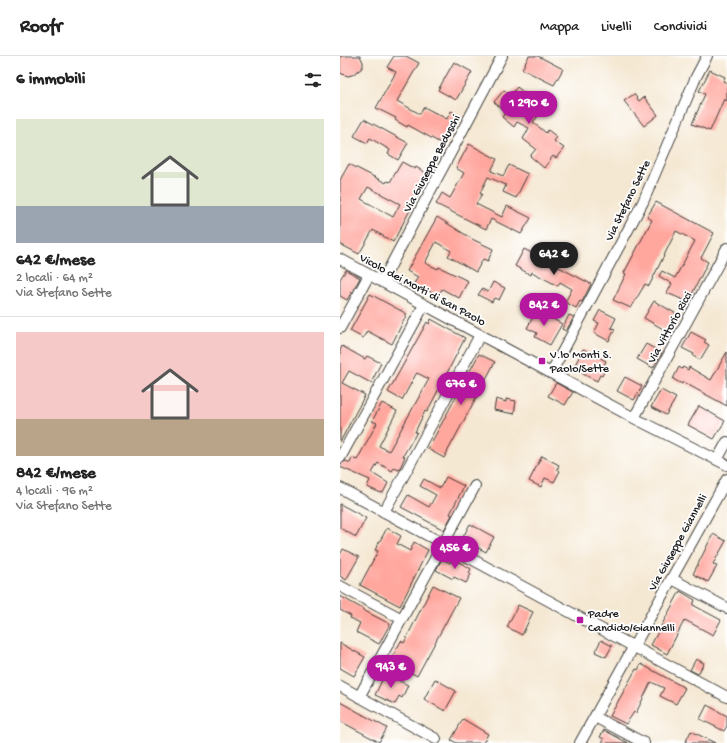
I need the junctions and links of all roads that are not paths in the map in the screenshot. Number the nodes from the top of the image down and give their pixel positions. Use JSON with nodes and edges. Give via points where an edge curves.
{"nodes":[{"id":1,"x":502,"y":56,"type":"edge"},
{"id":2,"x":707,"y":56,"type":"edge"},
{"id":3,"x":727,"y":248,"type":"edge"},
{"id":4,"x":340,"y":260,"type":"edge"},
{"id":5,"x":369,"y":275,"type":"junction"},
{"id":6,"x":382,"y":282,"type":"junction"},
{"id":7,"x":424,"y":304,"type":"junction"},
{"id":8,"x":340,"y":328,"type":"edge"},
{"id":9,"x":480,"y":335,"type":"junction"},
{"id":10,"x":551,"y":373,"type":"junction"},
{"id":11,"x":634,"y":418,"type":"junction"},
{"id":12,"x":727,"y":442,"type":"edge"},
{"id":13,"x":340,"y":458,"type":"edge"},
{"id":14,"x":717,"y":460,"type":"junction"},
{"id":15,"x":727,"y":465,"type":"edge"},
{"id":16,"x":727,"y":479,"type":"edge"},
{"id":17,"x":475,"y":486,"type":"dead end"},
{"id":18,"x":340,"y":488,"type":"edge"},
{"id":19,"x":384,"y":512,"type":"junction"},
{"id":20,"x":444,"y":544,"type":"junction"},
{"id":21,"x":672,"y":579,"type":"junction"},
{"id":22,"x":340,"y":586,"type":"edge"},
{"id":23,"x":727,"y":608,"type":"edge"},
{"id":24,"x":402,"y":619,"type":"junction"},
{"id":25,"x":634,"y":646,"type":"junction"},
{"id":26,"x":340,"y":686,"type":"edge"},
{"id":27,"x":359,"y":697,"type":"junction"},
{"id":28,"x":727,"y":697,"type":"edge"},
{"id":29,"x":595,"y":717,"type":"junction"},
{"id":30,"x":436,"y":739,"type":"dead end"},
{"id":31,"x":580,"y":743,"type":"edge"},
{"id":32,"x":644,"y":743,"type":"edge"}],
"edges":[{"from":1,"to":6,"type":"street","name":"Via Giuseppe Beduschi"},
{"from":2,"to":10,"type":"street","name":"Via Stefano Sette","via":[[643,202]]},
{"from":3,"to":11,"type":"street","name":"Via Vittorio Ricci"},
{"from":4,"to":5,"type":"street","name":"Vicolo dei Morti di San Paolo"},
{"from":5,"to":6,"type":"street","name":"Vicolo dei Morti di San Paolo"},
{"from":5,"to":8,"type":"street"},
{"from":6,"to":7,"type":"street","name":"Vicolo dei Morti di San Paolo"},
{"from":7,"to":9,"type":"street","name":"Vicolo dei Morti di San Paolo"},
{"from":7,"to":13,"type":"street"},
{"from":9,"to":10,"type":"street","name":"Vicolo dei Morti di San Paolo"},
{"from":9,"to":19,"type":"street"},
{"from":10,"to":11,"type":"street","name":"Vicolo dei Morti di San Paolo"},
{"from":11,"to":14,"type":"street","name":"Vicolo dei Morti di San Paolo"},
{"from":12,"to":14,"type":"street"},
{"from":14,"to":15,"type":"street","name":"Vicolo dei Morti di San Paolo"},
{"from":16,"to":21,"type":"street","name":"Via Giuseppe Giannelli"},
{"from":17,"to":20,"type":"street"},
{"from":18,"to":19,"type":"street"},
{"from":19,"to":20,"type":"street"},
{"from":20,"to":24,"type":"street"},
{"from":20,"to":25,"type":"street"},
{"from":21,"to":23,"type":"street"},
{"from":21,"to":25,"type":"street","name":"Via Giuseppe Giannelli"},
{"from":22,"to":24,"type":"street"},
{"from":24,"to":27,"type":"street"},
{"from":25,"to":28,"type":"street"},
{"from":25,"to":29,"type":"street","name":"Via Giuseppe Giannelli"},
{"from":26,"to":27,"type":"street"},
{"from":27,"to":30,"type":"street"},
{"from":29,"to":31,"type":"street","name":"Via Giuseppe Giannelli"},
{"from":29,"to":32,"type":"street"}]}
